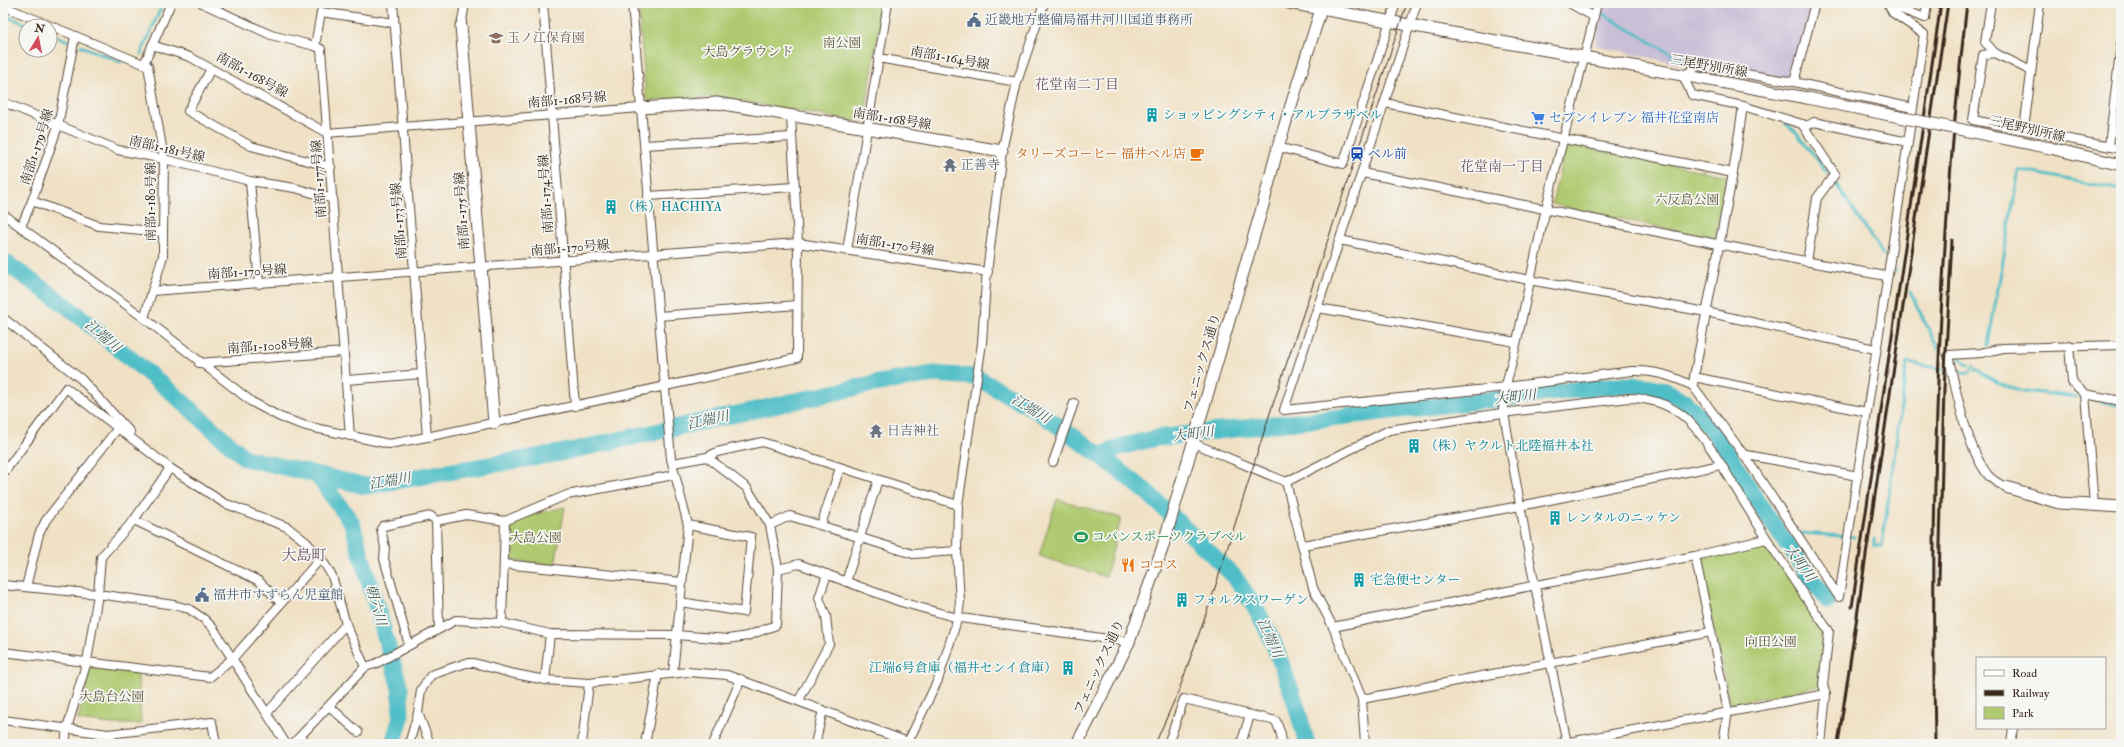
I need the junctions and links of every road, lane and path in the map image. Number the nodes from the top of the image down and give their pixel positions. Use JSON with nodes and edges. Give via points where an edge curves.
{"nodes":[{"id":1,"x":171,"y":3,"type":"edge"},
{"id":2,"x":202,"y":3,"type":"edge"},
{"id":3,"x":393,"y":3,"type":"edge"},
{"id":4,"x":458,"y":3,"type":"edge"},
{"id":5,"x":543,"y":3,"type":"edge"},
{"id":6,"x":632,"y":3,"type":"edge"},
{"id":7,"x":888,"y":3,"type":"edge"},
{"id":8,"x":1044,"y":3,"type":"edge"},
{"id":9,"x":1289,"y":3,"type":"edge"},
{"id":10,"x":1396,"y":3,"type":"edge"},
{"id":11,"x":1417,"y":3,"type":"edge"},
{"id":12,"x":1569,"y":3,"type":"edge"},
{"id":13,"x":1596,"y":3,"type":"edge"},
{"id":14,"x":1816,"y":3,"type":"edge"},
{"id":15,"x":1927,"y":3,"type":"edge"},
{"id":16,"x":1991,"y":3,"type":"edge"},
{"id":17,"x":2040,"y":3,"type":"edge"},
{"id":18,"x":1886,"y":4,"type":"edge"},
{"id":19,"x":4,"y":5,"type":"edge"},
{"id":20,"x":1322,"y":6,"type":"edge"},
{"id":21,"x":1594,"y":17,"type":"junction"},
{"id":22,"x":1390,"y":21,"type":"junction"},
{"id":23,"x":394,"y":23,"type":"junction"},
{"id":24,"x":1409,"y":24,"type":"junction"},
{"id":25,"x":461,"y":26,"type":"joint"},
{"id":26,"x":75,"y":36,"type":"junction"},
{"id":27,"x":2121,"y":44,"type":"edge"},
{"id":28,"x":152,"y":45,"type":"junction"},
{"id":29,"x":315,"y":46,"type":"junction"},
{"id":30,"x":1995,"y":54,"type":"junction"},
{"id":31,"x":878,"y":58,"type":"junction"},
{"id":32,"x":1585,"y":58,"type":"junction"},
{"id":33,"x":144,"y":64,"type":"junction"},
{"id":34,"x":211,"y":69,"type":"junction"},
{"id":35,"x":2032,"y":71,"type":"junction"},
{"id":36,"x":1683,"y":76,"type":"junction"},
{"id":37,"x":1017,"y":82,"type":"junction"},
{"id":38,"x":1794,"y":82,"type":"junction"},
{"id":39,"x":3,"y":102,"type":"edge"},
{"id":40,"x":1385,"y":103,"type":"junction"},
{"id":41,"x":1743,"y":106,"type":"junction"},
{"id":42,"x":640,"y":108,"type":"junction"},
{"id":43,"x":1913,"y":108,"type":"junction"},
{"id":44,"x":552,"y":115,"type":"junction"},
{"id":45,"x":791,"y":116,"type":"junction"},
{"id":46,"x":469,"y":121,"type":"junction"},
{"id":47,"x":1802,"y":124,"type":"junction"},
{"id":48,"x":58,"y":126,"type":"junction"},
{"id":49,"x":403,"y":127,"type":"junction"},
{"id":50,"x":867,"y":129,"type":"junction"},
{"id":51,"x":2024,"y":129,"type":"junction"},
{"id":52,"x":327,"y":133,"type":"junction"},
{"id":53,"x":792,"y":137,"type":"junction"},
{"id":54,"x":1562,"y":140,"type":"junction"},
{"id":55,"x":1908,"y":142,"type":"junction"},
{"id":56,"x":644,"y":145,"type":"junction"},
{"id":57,"x":2109,"y":146,"type":"junction"},
{"id":58,"x":1278,"y":147,"type":"junction"},
{"id":59,"x":2121,"y":149,"type":"edge"},
{"id":60,"x":1002,"y":151,"type":"junction"},
{"id":61,"x":164,"y":160,"type":"junction"},
{"id":62,"x":2121,"y":165,"type":"edge"},
{"id":63,"x":330,"y":167,"type":"junction"},
{"id":64,"x":1362,"y":173,"type":"junction"},
{"id":65,"x":1733,"y":173,"type":"junction"},
{"id":66,"x":250,"y":181,"type":"junction"},
{"id":67,"x":794,"y":187,"type":"junction"},
{"id":68,"x":648,"y":196,"type":"junction"},
{"id":69,"x":333,"y":199,"type":"junction"},
{"id":70,"x":32,"y":200,"type":"junction"},
{"id":71,"x":1546,"y":208,"type":"junction"},
{"id":72,"x":3,"y":214,"type":"edge"},
{"id":73,"x":21,"y":227,"type":"junction"},
{"id":74,"x":163,"y":232,"type":"junction"},
{"id":75,"x":1340,"y":240,"type":"junction"},
{"id":76,"x":798,"y":243,"type":"junction"},
{"id":77,"x":1718,"y":245,"type":"junction"},
{"id":78,"x":847,"y":250,"type":"junction"},
{"id":79,"x":653,"y":253,"type":"junction"},
{"id":80,"x":563,"y":261,"type":"junction"},
{"id":81,"x":1806,"y":262,"type":"junction"},
{"id":82,"x":480,"y":267,"type":"junction"},
{"id":83,"x":415,"y":272,"type":"junction"},
{"id":84,"x":988,"y":272,"type":"junction"},
{"id":85,"x":1886,"y":276,"type":"junction"},
{"id":86,"x":338,"y":278,"type":"junction"},
{"id":87,"x":1529,"y":280,"type":"junction"},
{"id":88,"x":259,"y":284,"type":"junction"},
{"id":89,"x":152,"y":291,"type":"junction"},
{"id":90,"x":798,"y":305,"type":"junction"},
{"id":91,"x":1318,"y":308,"type":"junction"},
{"id":92,"x":1706,"y":312,"type":"junction"},
{"id":93,"x":659,"y":316,"type":"junction"},
{"id":94,"x":3,"y":318,"type":"edge"},
{"id":95,"x":144,"y":318,"type":"junction"},
{"id":96,"x":1516,"y":342,"type":"junction"},
{"id":97,"x":2069,"y":345,"type":"junction"},
{"id":98,"x":2121,"y":345,"type":"edge"},
{"id":99,"x":1875,"y":349,"type":"junction"},
{"id":100,"x":344,"y":352,"type":"junction"},
{"id":101,"x":199,"y":363,"type":"junction"},
{"id":102,"x":422,"y":374,"type":"junction"},
{"id":103,"x":347,"y":380,"type":"junction"},
{"id":104,"x":1693,"y":382,"type":"junction"},
{"id":105,"x":664,"y":387,"type":"junction"},
{"id":106,"x":1505,"y":390,"type":"junction"},
{"id":107,"x":2085,"y":394,"type":"junction"},
{"id":108,"x":2121,"y":401,"type":"edge"},
{"id":109,"x":1074,"y":404,"type":"dead end"},
{"id":110,"x":575,"y":406,"type":"junction"},
{"id":111,"x":1503,"y":410,"type":"junction"},
{"id":112,"x":1867,"y":412,"type":"junction"},
{"id":113,"x":494,"y":423,"type":"junction"},
{"id":114,"x":118,"y":428,"type":"junction"},
{"id":115,"x":131,"y":434,"type":"dead end"},
{"id":116,"x":350,"y":436,"type":"junction"},
{"id":117,"x":428,"y":437,"type":"junction"},
{"id":118,"x":1193,"y":443,"type":"junction"},
{"id":119,"x":1742,"y":454,"type":"junction"},
{"id":120,"x":707,"y":457,"type":"junction"},
{"id":121,"x":1053,"y":462,"type":"dead end"},
{"id":122,"x":673,"y":463,"type":"junction"},
{"id":123,"x":1721,"y":465,"type":"junction"},
{"id":124,"x":170,"y":468,"type":"junction"},
{"id":125,"x":840,"y":468,"type":"junction"},
{"id":126,"x":3,"y":474,"type":"edge"},
{"id":127,"x":674,"y":475,"type":"junction"},
{"id":128,"x":1858,"y":476,"type":"junction"},
{"id":129,"x":878,"y":480,"type":"junction"},
{"id":130,"x":1286,"y":482,"type":"junction"},
{"id":131,"x":2006,"y":487,"type":"joint"},
{"id":132,"x":958,"y":505,"type":"junction"},
{"id":133,"x":1520,"y":506,"type":"junction"},
{"id":134,"x":2094,"y":506,"type":"junction"},
{"id":135,"x":2121,"y":507,"type":"edge"},
{"id":136,"x":134,"y":520,"type":"junction"},
{"id":137,"x":436,"y":521,"type":"junction"},
{"id":138,"x":505,"y":521,"type":"junction"},
{"id":139,"x":688,"y":525,"type":"junction"},
{"id":140,"x":770,"y":525,"type":"junction"},
{"id":141,"x":821,"y":525,"type":"junction"},
{"id":142,"x":860,"y":538,"type":"junction"},
{"id":143,"x":1766,"y":539,"type":"junction"},
{"id":144,"x":1303,"y":545,"type":"junction"},
{"id":145,"x":957,"y":551,"type":"junction"},
{"id":146,"x":1695,"y":556,"type":"junction"},
{"id":147,"x":321,"y":558,"type":"junction"},
{"id":148,"x":504,"y":564,"type":"junction"},
{"id":149,"x":778,"y":569,"type":"junction"},
{"id":150,"x":826,"y":574,"type":"junction"},
{"id":151,"x":682,"y":582,"type":"junction"},
{"id":152,"x":846,"y":582,"type":"junction"},
{"id":153,"x":3,"y":585,"type":"edge"},
{"id":154,"x":1536,"y":585,"type":"junction"},
{"id":155,"x":26,"y":587,"type":"junction"},
{"id":156,"x":98,"y":594,"type":"junction"},
{"id":157,"x":680,"y":602,"type":"junction"},
{"id":158,"x":281,"y":603,"type":"junction"},
{"id":159,"x":958,"y":617,"type":"junction"},
{"id":160,"x":502,"y":623,"type":"junction"},
{"id":161,"x":346,"y":624,"type":"junction"},
{"id":162,"x":1333,"y":627,"type":"junction"},
{"id":163,"x":439,"y":629,"type":"junction"},
{"id":164,"x":1711,"y":632,"type":"junction"},
{"id":165,"x":550,"y":634,"type":"junction"},
{"id":166,"x":676,"y":635,"type":"junction"},
{"id":167,"x":1129,"y":642,"type":"junction"},
{"id":168,"x":406,"y":647,"type":"junction"},
{"id":169,"x":3,"y":652,"type":"edge"},
{"id":170,"x":233,"y":658,"type":"junction"},
{"id":171,"x":87,"y":661,"type":"junction"},
{"id":172,"x":1551,"y":663,"type":"junction"},
{"id":173,"x":365,"y":667,"type":"junction"},
{"id":174,"x":673,"y":673,"type":"junction"},
{"id":175,"x":658,"y":674,"type":"junction"},
{"id":176,"x":741,"y":679,"type":"junction"},
{"id":177,"x":545,"y":680,"type":"junction"},
{"id":178,"x":589,"y":684,"type":"junction"},
{"id":179,"x":1826,"y":694,"type":"junction"},
{"id":180,"x":1362,"y":699,"type":"junction"},
{"id":181,"x":800,"y":700,"type":"junction"},
{"id":182,"x":329,"y":706,"type":"junction"},
{"id":183,"x":823,"y":710,"type":"junction"},
{"id":184,"x":1728,"y":711,"type":"junction"},
{"id":185,"x":267,"y":713,"type":"junction"},
{"id":186,"x":418,"y":713,"type":"junction"},
{"id":187,"x":1250,"y":715,"type":"junction"},
{"id":188,"x":3,"y":720,"type":"edge"},
{"id":189,"x":67,"y":728,"type":"junction"},
{"id":190,"x":2013,"y":729,"type":"edge"},
{"id":191,"x":358,"y":732,"type":"dead end"},
{"id":192,"x":907,"y":743,"type":"edge"},
{"id":193,"x":65,"y":744,"type":"edge"},
{"id":194,"x":216,"y":744,"type":"edge"},
{"id":195,"x":286,"y":744,"type":"edge"},
{"id":196,"x":293,"y":744,"type":"edge"},
{"id":197,"x":409,"y":744,"type":"edge"},
{"id":198,"x":430,"y":744,"type":"edge"},
{"id":199,"x":582,"y":744,"type":"edge"},
{"id":200,"x":645,"y":744,"type":"edge"},
{"id":201,"x":713,"y":744,"type":"edge"},
{"id":202,"x":815,"y":744,"type":"edge"},
{"id":203,"x":1077,"y":744,"type":"edge"},
{"id":204,"x":1168,"y":744,"type":"edge"},
{"id":205,"x":1241,"y":744,"type":"edge"},
{"id":206,"x":1282,"y":744,"type":"edge"},
{"id":207,"x":1364,"y":744,"type":"edge"},
{"id":208,"x":1564,"y":744,"type":"edge"},
{"id":209,"x":1724,"y":744,"type":"edge"},
{"id":210,"x":1821,"y":744,"type":"edge"},
{"id":211,"x":2011,"y":744,"type":"edge"}],
"edges":[{"from":1,"to":28,"type":"street"},
{"from":2,"to":29,"type":"street","via":[[271,35]]},
{"from":3,"to":23,"type":"street","name":"南部1-173号線"},
{"from":4,"to":25,"type":"street","name":"南部1-175号線","via":[[465,4]]},
{"from":5,"to":44,"type":"street","name":"南部1-174号線"},
{"from":6,"to":42,"type":"street"},
{"from":7,"to":31,"type":"street"},
{"from":8,"to":37,"type":"street"},
{"from":9,"to":20,"type":"main road","name":"三尾野別所線"},
{"from":10,"to":22,"type":"street"},
{"from":11,"to":24,"type":"street"},
{"from":12,"to":21,"type":"street"},
{"from":13,"to":21,"type":"street"},
{"from":14,"to":38,"type":"street"},
{"from":15,"to":18,"type":"street","via":[[1925,18]]},
{"from":16,"to":30,"type":"street","via":[[1986,42]]},
{"from":17,"to":35,"type":"street"},
{"from":18,"to":43,"type":"street","via":[[1893,13],[1924,34]]},
{"from":19,"to":26,"type":"street"},
{"from":20,"to":22,"type":"main road","name":"三尾野別所線"},
{"from":20,"to":58,"type":"main road","name":"フェニックス通り"},
{"from":21,"to":32,"type":"street"},
{"from":22,"to":24,"type":"main road","name":"三尾野別所線"},
{"from":22,"to":58,"type":"street","via":[[1343,164]]},
{"from":23,"to":29,"type":"street","via":[[321,12]]},
{"from":23,"to":49,"type":"street","name":"南部1-173号線"},
{"from":24,"to":32,"type":"main road","name":"三尾野別所線"},
{"from":24,"to":40,"type":"street"},
{"from":25,"to":46,"type":"main road","name":"南部1-175号線"},
{"from":26,"to":33,"type":"street"},
{"from":26,"to":48,"type":"street","name":"南部1-179号線"},
{"from":27,"to":57,"type":"street"},
{"from":28,"to":33,"type":"street"},
{"from":28,"to":34,"type":"street","name":"南部1-168号線","via":[[190,57]]},
{"from":29,"to":52,"type":"street","name":"南部1-177号線","via":[[321,49]]},
{"from":30,"to":35,"type":"street"},
{"from":30,"to":51,"type":"street","via":[[1983,55],[1973,120]]},
{"from":31,"to":37,"type":"street","name":"南部1-164号線"},
{"from":31,"to":50,"type":"street"},
{"from":32,"to":36,"type":"main road","name":"三尾野別所線"},
{"from":32,"to":54,"type":"street"},
{"from":33,"to":61,"type":"street","name":"南部1-180号線","via":[[148,66]]},
{"from":34,"to":52,"type":"street","name":"南部1-168号線"},
{"from":34,"to":63,"type":"street","via":[[188,111],[251,146]]},
{"from":35,"to":51,"type":"street"},
{"from":36,"to":38,"type":"street","via":[[1698,66]]},
{"from":36,"to":41,"type":"street","via":[[1692,95]]},
{"from":36,"to":62,"type":"main road","name":"三尾野別所線","bridge":true,"via":[[1808,98]]},
{"from":37,"to":60,"type":"street"},
{"from":38,"to":43,"type":"street"},
{"from":39,"to":48,"type":"street","name":"南部1-181号線"},
{"from":40,"to":54,"type":"street"},
{"from":40,"to":64,"type":"street"},
{"from":41,"to":47,"type":"street"},
{"from":41,"to":65,"type":"street"},
{"from":42,"to":44,"type":"street","name":"南部1-168号線"},
{"from":42,"to":45,"type":"main road","name":"南部1-168号線","via":[[717,103]]},
{"from":42,"to":56,"type":"street"},
{"from":43,"to":55,"type":"street"},
{"from":44,"to":46,"type":"street","name":"南部1-168号線"},
{"from":44,"to":80,"type":"street","name":"南部1-174号線"},
{"from":45,"to":50,"type":"main road","name":"南部1-168号線"},
{"from":45,"to":53,"type":"street"},
{"from":46,"to":49,"type":"street","name":"南部1-168号線"},
{"from":46,"to":82,"type":"main road","name":"南部1-175号線"},
{"from":47,"to":55,"type":"street","via":[[1807,126],[1814,122]]},
{"from":47,"to":81,"type":"street","via":[[1835,174],[1817,198]]},
{"from":48,"to":61,"type":"street","name":"南部1-181号線","via":[[118,150]]},
{"from":48,"to":70,"type":"street","name":"南部1-179号線"},
{"from":49,"to":52,"type":"street","name":"南部1-168号線"},
{"from":49,"to":83,"type":"street","name":"南部1-173号線"},
{"from":50,"to":60,"type":"main road","name":"南部1-168号線"},
{"from":50,"to":78,"type":"street"},
{"from":51,"to":57,"type":"street"},
{"from":52,"to":63,"type":"street","name":"南部1-177号線"},
{"from":53,"to":56,"type":"street"},
{"from":53,"to":67,"type":"street"},
{"from":54,"to":65,"type":"street"},
{"from":54,"to":71,"type":"street"},
{"from":55,"to":85,"type":"street"},
{"from":56,"to":68,"type":"street"},
{"from":57,"to":59,"type":"street"},
{"from":58,"to":118,"type":"main road","name":"フェニックス通り"},
{"from":60,"to":84,"type":"street"},
{"from":61,"to":66,"type":"street","name":"南部1-181号線"},
{"from":61,"to":74,"type":"street","name":"南部1-180号線"},
{"from":63,"to":69,"type":"street","name":"南部1-177号線"},
{"from":64,"to":71,"type":"street"},
{"from":64,"to":75,"type":"street"},
{"from":65,"to":77,"type":"street"},
{"from":66,"to":69,"type":"street","name":"南部1-181号線","via":[[295,188]]},
{"from":66,"to":88,"type":"street"},
{"from":67,"to":68,"type":"street"},
{"from":67,"to":76,"type":"street"},
{"from":68,"to":79,"type":"street"},
{"from":69,"to":86,"type":"street","name":"南部1-177号線"},
{"from":70,"to":73,"type":"street"},
{"from":70,"to":74,"type":"street","name":"南部1-179号線","via":[[99,226]]},
{"from":71,"to":77,"type":"street"},
{"from":71,"to":87,"type":"street"},
{"from":72,"to":73,"type":"street"},
{"from":73,"to":95,"type":"street"},
{"from":74,"to":89,"type":"street","name":"南部1-180号線","via":[[162,256]]},
{"from":75,"to":87,"type":"street"},
{"from":75,"to":91,"type":"street"},
{"from":76,"to":78,"type":"street","name":"南部1-170号線"},
{"from":76,"to":79,"type":"street","name":"南部1-170号線"},
{"from":76,"to":90,"type":"street"},
{"from":77,"to":81,"type":"street"},
{"from":77,"to":92,"type":"street"},
{"from":78,"to":84,"type":"street","name":"南部1-170号線"},
{"from":79,"to":80,"type":"street","name":"南部1-170号線"},
{"from":79,"to":93,"type":"street"},
{"from":80,"to":82,"type":"street","name":"南部1-170号線"},
{"from":80,"to":110,"type":"street","name":"南部1-174号線"},
{"from":81,"to":85,"type":"street"},
{"from":82,"to":83,"type":"street","name":"南部1-170号線"},
{"from":82,"to":113,"type":"main road","name":"南部1-175号線"},
{"from":83,"to":86,"type":"street","name":"南部1-170号線"},
{"from":83,"to":102,"type":"street","name":"南部1-173号線"},
{"from":84,"to":132,"type":"street","via":[[982,347]]},
{"from":85,"to":99,"type":"street"},
{"from":86,"to":88,"type":"street","name":"南部1-170号線"},
{"from":86,"to":100,"type":"street","name":"南部1-177号線"},
{"from":87,"to":92,"type":"street"},
{"from":87,"to":96,"type":"street"},
{"from":88,"to":89,"type":"street","name":"南部1-170号線"},
{"from":89,"to":95,"type":"street","name":"南部1-180号線"},
{"from":90,"to":93,"type":"street"},
{"from":90,"to":105,"type":"street","via":[[797,358]]},
{"from":91,"to":96,"type":"street"},
{"from":91,"to":106,"type":"street","via":[[1284,410]]},
{"from":92,"to":99,"type":"street"},
{"from":92,"to":104,"type":"street"},
{"from":93,"to":105,"type":"street"},
{"from":94,"to":115,"type":"street","via":[[81,379]]},
{"from":95,"to":101,"type":"street"},
{"from":96,"to":106,"type":"street"},
{"from":97,"to":98,"type":"street"},
{"from":97,"to":107,"type":"street","via":[[2072,382]]},
{"from":97,"to":131,"type":"street","via":[[2003,348],[1981,353],[1948,355],[1969,433],[1979,459],[1988,475]]},
{"from":99,"to":112,"type":"street"},
{"from":100,"to":101,"type":"street","name":"南部1-1008号線"},
{"from":100,"to":103,"type":"street","name":"南部1-177号線"},
{"from":101,"to":116,"type":"street","via":[[252,402],[280,417]]},
{"from":102,"to":103,"type":"street"},
{"from":102,"to":117,"type":"street","name":"南部1-173号線"},
{"from":103,"to":116,"type":"street","name":"南部1-177号線"},
{"from":104,"to":106,"type":"street","via":[[1648,370]]},
{"from":104,"to":112,"type":"street"},
{"from":104,"to":119,"type":"street"},
{"from":105,"to":110,"type":"street"},
{"from":105,"to":122,"type":"street"},
{"from":106,"to":111,"type":"street"},
{"from":107,"to":108,"type":"street"},
{"from":107,"to":134,"type":"street"},
{"from":109,"to":121,"type":"street"},
{"from":110,"to":113,"type":"street"},
{"from":111,"to":123,"type":"street","via":[[1645,398],[1682,415],[1692,424]]},
{"from":111,"to":130,"type":"street","via":[[1389,430]]},
{"from":111,"to":133,"type":"street"},
{"from":112,"to":128,"type":"street"},
{"from":113,"to":117,"type":"street"},
{"from":114,"to":124,"type":"street"},
{"from":114,"to":126,"type":"street","via":[[66,388]]},
{"from":114,"to":155,"type":"street","via":[[46,520],[39,534]]},
{"from":116,"to":117,"type":"street","via":[[389,444]]},
{"from":118,"to":130,"type":"street"},
{"from":118,"to":167,"type":"main road","name":"フェニックス通り","via":[[1162,549]]},
{"from":119,"to":128,"type":"street"},
{"from":119,"to":128,"type":"street","via":[[1839,597]]},
{"from":120,"to":122,"type":"street"},
{"from":120,"to":125,"type":"street","via":[[717,452],[762,442]]},
{"from":120,"to":140,"type":"street","via":[[747,488]]},
{"from":122,"to":127,"type":"street"},
{"from":123,"to":133,"type":"street"},
{"from":123,"to":143,"type":"street"},
{"from":124,"to":136,"type":"street"},
{"from":124,"to":147,"type":"street","via":[[224,503],[287,527]]},
{"from":125,"to":129,"type":"street"},
{"from":125,"to":141,"type":"street"},
{"from":127,"to":138,"type":"street","via":[[567,495]]},
{"from":127,"to":139,"type":"street"},
{"from":129,"to":132,"type":"street"},
{"from":129,"to":142,"type":"street"},
{"from":130,"to":144,"type":"street"},
{"from":131,"to":134,"type":"main road","via":[[2060,503]]},
{"from":132,"to":145,"type":"street"},
{"from":133,"to":144,"type":"street"},
{"from":133,"to":154,"type":"street"},
{"from":134,"to":135,"type":"main road"},
{"from":136,"to":156,"type":"street","via":[[101,557]]},
{"from":136,"to":158,"type":"street","via":[[259,581]]},
{"from":137,"to":138,"type":"street","via":[[466,515]]},
{"from":137,"to":163,"type":"street"},
{"from":137,"to":168,"type":"street","via":[[431,516],[383,526],[381,529],[385,547],[384,559]]},
{"from":138,"to":148,"type":"street"},
{"from":139,"to":151,"type":"street"},
{"from":139,"to":157,"type":"street","via":[[751,537],[744,612]]},
{"from":140,"to":141,"type":"street","via":[[790,516]]},
{"from":140,"to":149,"type":"street"},
{"from":141,"to":142,"type":"street"},
{"from":142,"to":145,"type":"street","via":[[913,554]]},
{"from":142,"to":152,"type":"street"},
{"from":143,"to":146,"type":"street"},
{"from":143,"to":179,"type":"street","via":[[1829,631],[1822,685]]},
{"from":144,"to":162,"type":"street","via":[[1313,588]]},
{"from":145,"to":159,"type":"street","via":[[960,594]]},
{"from":146,"to":154,"type":"street"},
{"from":146,"to":164,"type":"street"},
{"from":147,"to":158,"type":"street"},
{"from":147,"to":161,"type":"street","via":[[332,576]]},
{"from":148,"to":151,"type":"street"},
{"from":148,"to":160,"type":"street"},
{"from":149,"to":150,"type":"street","via":[[799,564]]},
{"from":149,"to":166,"type":"street","via":[[776,625],[747,636],[728,639]]},
{"from":150,"to":152,"type":"street"},
{"from":150,"to":181,"type":"street","via":[[819,598],[826,616],[829,644]]},
{"from":151,"to":157,"type":"street"},
{"from":152,"to":159,"type":"street","via":[[900,602]]},
{"from":153,"to":155,"type":"street"},
{"from":154,"to":162,"type":"street"},
{"from":154,"to":172,"type":"street"},
{"from":155,"to":156,"type":"street"},
{"from":156,"to":170,"type":"street","via":[[189,609],[204,619]]},
{"from":156,"to":171,"type":"street"},
{"from":157,"to":166,"type":"street"},
{"from":158,"to":170,"type":"street"},
{"from":159,"to":167,"type":"street"},
{"from":159,"to":192,"type":"street","via":[[938,680]]},
{"from":160,"to":163,"type":"street","via":[[456,620]]},
{"from":160,"to":165,"type":"street"},
{"from":161,"to":173,"type":"street"},
{"from":161,"to":185,"type":"street"},
{"from":162,"to":180,"type":"street"},
{"from":163,"to":168,"type":"street"},
{"from":164,"to":172,"type":"street"},
{"from":164,"to":184,"type":"street"},
{"from":165,"to":166,"type":"street"},
{"from":165,"to":177,"type":"street"},
{"from":166,"to":174,"type":"street"},
{"from":167,"to":203,"type":"main road","name":"フェニックス通り"},
{"from":168,"to":173,"type":"street"},
{"from":169,"to":171,"type":"street"},
{"from":170,"to":171,"type":"street","via":[[210,677]]},
{"from":170,"to":185,"type":"street"},
{"from":171,"to":189,"type":"street"},
{"from":172,"to":180,"type":"street"},
{"from":172,"to":208,"type":"street"},
{"from":173,"to":182,"type":"street"},
{"from":174,"to":175,"type":"street"},
{"from":174,"to":176,"type":"street","via":[[727,675]]},
{"from":175,"to":178,"type":"street"},
{"from":175,"to":200,"type":"street"},
{"from":176,"to":181,"type":"street"},
{"from":176,"to":201,"type":"street"},
{"from":177,"to":178,"type":"street"},
{"from":177,"to":186,"type":"street","via":[[466,663],[431,675],[421,690]]},
{"from":178,"to":199,"type":"street"},
{"from":179,"to":184,"type":"street"},
{"from":179,"to":210,"type":"street"},
{"from":180,"to":207,"type":"street"},
{"from":181,"to":183,"type":"street"},
{"from":182,"to":191,"type":"street"},
{"from":182,"to":196,"type":"street"},
{"from":183,"to":192,"type":"street"},
{"from":183,"to":202,"type":"street"},
{"from":184,"to":208,"type":"street"},
{"from":184,"to":209,"type":"street"},
{"from":185,"to":195,"type":"street"},
{"from":186,"to":197,"type":"street"},
{"from":186,"to":198,"type":"street"},
{"from":187,"to":204,"type":"street","via":[[1184,698]]},
{"from":187,"to":205,"type":"street"},
{"from":187,"to":206,"type":"street","via":[[1276,722]]},
{"from":188,"to":189,"type":"street"},
{"from":189,"to":193,"type":"street"},
{"from":189,"to":194,"type":"street","via":[[108,734],[212,722]]},
{"from":190,"to":211,"type":"street"}]}
